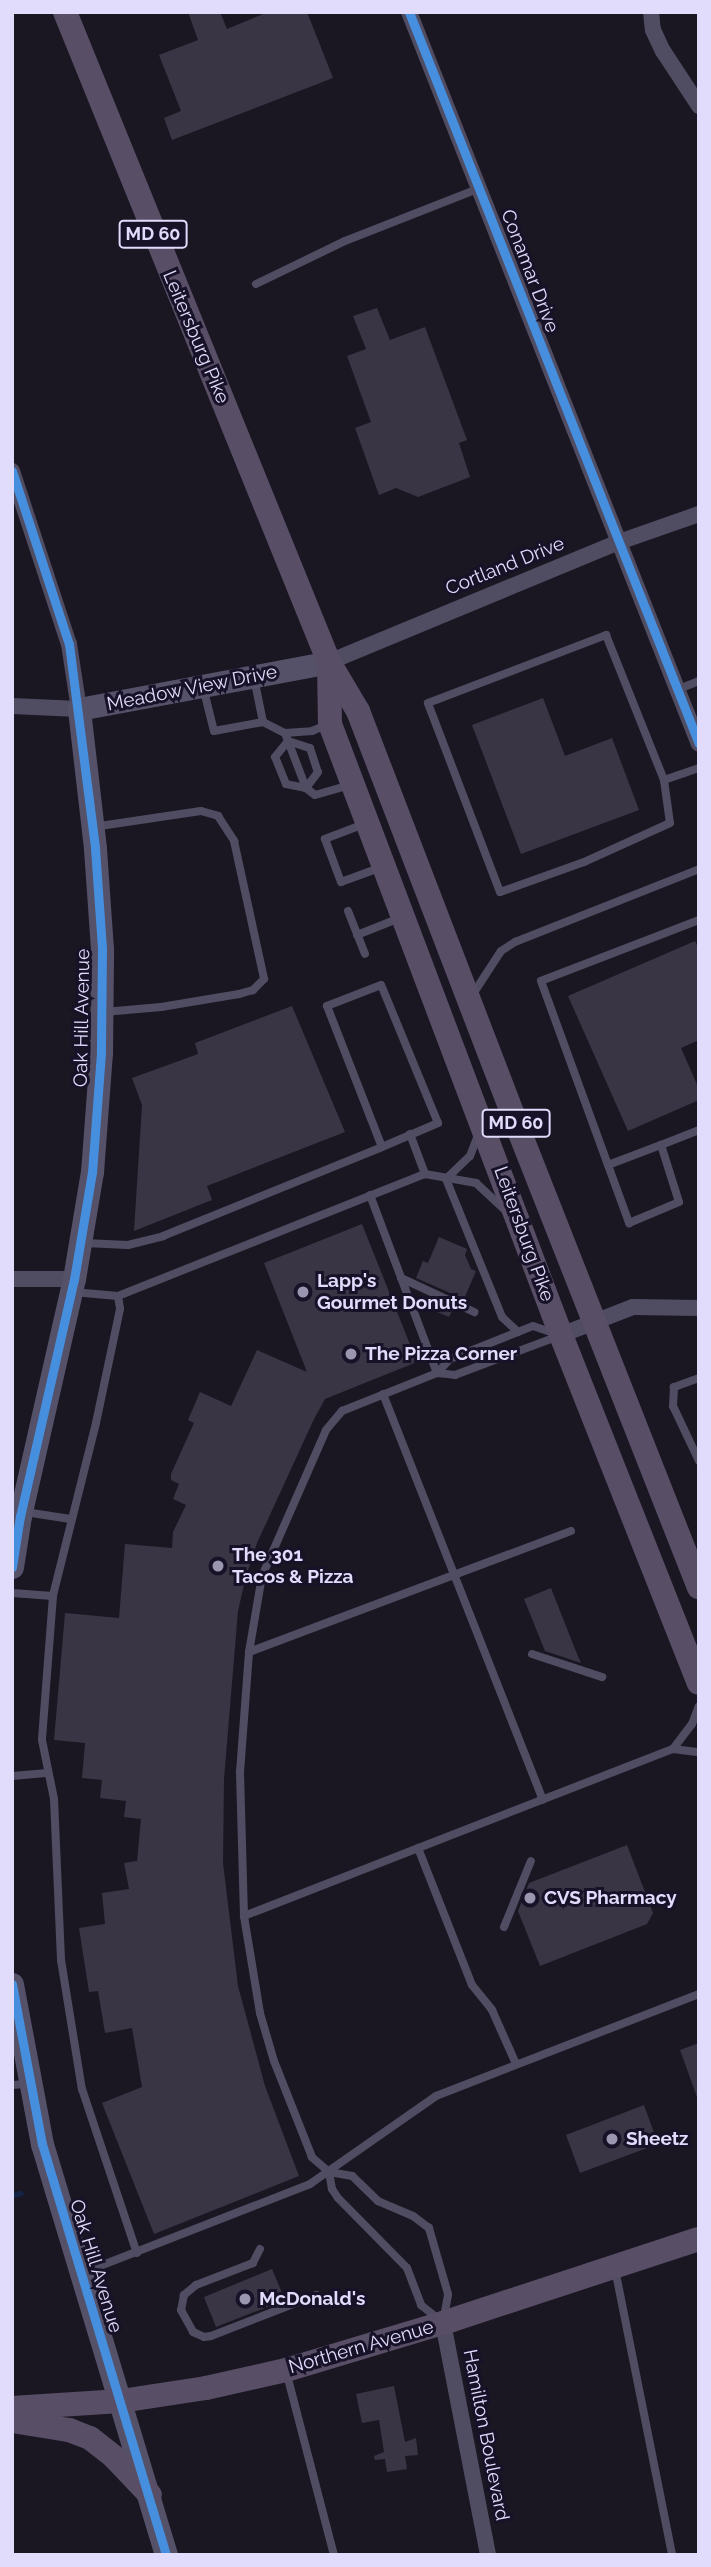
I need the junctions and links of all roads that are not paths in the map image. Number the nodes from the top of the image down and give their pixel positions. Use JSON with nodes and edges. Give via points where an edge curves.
{"nodes":[{"id":1,"x":65,"y":12,"type":"edge"},
{"id":2,"x":409,"y":12,"type":"edge"},
{"id":3,"x":651,"y":12,"type":"edge"},
{"id":4,"x":699,"y":106,"type":"edge"},
{"id":5,"x":478,"y":189,"type":"junction"},
{"id":6,"x":256,"y":284,"type":"dead end"},
{"id":7,"x":12,"y":471,"type":"edge"},
{"id":8,"x":699,"y":514,"type":"edge"},
{"id":9,"x":619,"y":542,"type":"junction"},
{"id":10,"x":329,"y":662,"type":"junction"},
{"id":11,"x":253,"y":676,"type":"junction"},
{"id":12,"x":699,"y":681,"type":"edge"},
{"id":13,"x":202,"y":686,"type":"junction"},
{"id":14,"x":680,"y":689,"type":"junction"},
{"id":15,"x":12,"y":706,"type":"edge"},
{"id":16,"x":79,"y":709,"type":"junction"},
{"id":17,"x":263,"y":722,"type":"junction"},
{"id":18,"x":330,"y":724,"type":"junction"},
{"id":19,"x":287,"y":737,"type":"junction"},
{"id":20,"x":698,"y":742,"type":"edge"},
{"id":21,"x":699,"y":768,"type":"edge"},
{"id":22,"x":664,"y":780,"type":"junction"},
{"id":23,"x":353,"y":784,"type":"junction"},
{"id":24,"x":306,"y":788,"type":"junction"},
{"id":25,"x":368,"y":822,"type":"junction"},
{"id":26,"x":92,"y":827,"type":"junction"},
{"id":27,"x":384,"y":866,"type":"junction"},
{"id":28,"x":699,"y":869,"type":"edge"},
{"id":29,"x":348,"y":911,"type":"dead end"},
{"id":30,"x":404,"y":917,"type":"junction"},
{"id":31,"x":699,"y":920,"type":"edge"},
{"id":32,"x":357,"y":934,"type":"junction"},
{"id":33,"x":365,"y":954,"type":"dead end"},
{"id":34,"x":470,"y":999,"type":"junction"},
{"id":35,"x":102,"y":1012,"type":"junction"},
{"id":36,"x":478,"y":1108,"type":"junction"},
{"id":37,"x":699,"y":1130,"type":"edge"},
{"id":38,"x":410,"y":1134,"type":"junction"},
{"id":39,"x":661,"y":1145,"type":"junction"},
{"id":40,"x":382,"y":1147,"type":"junction"},
{"id":41,"x":608,"y":1165,"type":"junction"},
{"id":42,"x":425,"y":1174,"type":"junction"},
{"id":43,"x":446,"y":1179,"type":"junction"},
{"id":44,"x":370,"y":1195,"type":"junction"},
{"id":45,"x":523,"y":1231,"type":"junction"},
{"id":46,"x":80,"y":1243,"type":"junction"},
{"id":47,"x":401,"y":1278,"type":"junction"},
{"id":48,"x":12,"y":1279,"type":"edge"},
{"id":49,"x":72,"y":1285,"type":"junction"},
{"id":50,"x":118,"y":1296,"type":"junction"},
{"id":51,"x":699,"y":1308,"type":"edge"},
{"id":52,"x":474,"y":1312,"type":"dead end"},
{"id":53,"x":595,"y":1322,"type":"junction"},
{"id":54,"x":518,"y":1332,"type":"junction"},
{"id":55,"x":561,"y":1335,"type":"junction"},
{"id":56,"x":437,"y":1373,"type":"junction"},
{"id":57,"x":699,"y":1378,"type":"edge"},
{"id":58,"x":383,"y":1394,"type":"junction"},
{"id":59,"x":699,"y":1461,"type":"edge"},
{"id":60,"x":21,"y":1511,"type":"junction"},
{"id":61,"x":70,"y":1519,"type":"junction"},
{"id":62,"x":571,"y":1531,"type":"dead end"},
{"id":63,"x":12,"y":1567,"type":"edge"},
{"id":64,"x":454,"y":1576,"type":"junction"},
{"id":65,"x":699,"y":1587,"type":"edge"},
{"id":66,"x":12,"y":1593,"type":"edge"},
{"id":67,"x":53,"y":1596,"type":"junction"},
{"id":68,"x":249,"y":1652,"type":"junction"},
{"id":69,"x":533,"y":1654,"type":"dead end"},
{"id":70,"x":602,"y":1677,"type":"dead end"},
{"id":71,"x":699,"y":1683,"type":"edge"},
{"id":72,"x":699,"y":1706,"type":"edge"},
{"id":73,"x":673,"y":1749,"type":"junction"},
{"id":74,"x":699,"y":1752,"type":"edge"},
{"id":75,"x":48,"y":1773,"type":"junction"},
{"id":76,"x":12,"y":1776,"type":"edge"},
{"id":77,"x":542,"y":1800,"type":"junction"},
{"id":78,"x":418,"y":1848,"type":"junction"},
{"id":79,"x":531,"y":1861,"type":"dead end"},
{"id":80,"x":244,"y":1916,"type":"junction"},
{"id":81,"x":504,"y":1927,"type":"dead end"},
{"id":82,"x":12,"y":1984,"type":"edge"},
{"id":83,"x":699,"y":1994,"type":"edge"},
{"id":84,"x":516,"y":2064,"type":"junction"},
{"id":85,"x":20,"y":2085,"type":"edge"},
{"id":86,"x":329,"y":2172,"type":"junction"},
{"id":87,"x":699,"y":2239,"type":"edge"},
{"id":88,"x":260,"y":2249,"type":"dead end"},
{"id":89,"x":137,"y":2253,"type":"junction"},
{"id":90,"x":615,"y":2267,"type":"junction"},
{"id":91,"x":79,"y":2274,"type":"junction"},
{"id":92,"x":316,"y":2295,"type":"dead end"},
{"id":93,"x":443,"y":2323,"type":"junction"},
{"id":94,"x":285,"y":2370,"type":"junction"},
{"id":95,"x":121,"y":2401,"type":"junction"},
{"id":96,"x":12,"y":2408,"type":"edge"},
{"id":97,"x":12,"y":2421,"type":"edge"},
{"id":98,"x":150,"y":2495,"type":"junction"},
{"id":99,"x":166,"y":2555,"type":"edge"},
{"id":100,"x":334,"y":2555,"type":"edge"},
{"id":101,"x":488,"y":2555,"type":"edge"},
{"id":102,"x":672,"y":2555,"type":"edge"}],
"edges":[{"from":1,"to":10,"type":"main road","name":"Leitersburg Pike","number":"MD 60"},
{"from":2,"to":5,"type":"street","name":"Conamar Drive"},
{"from":3,"to":4,"type":"street","via":[[663,51]]},
{"from":5,"to":6,"type":"lane","via":[[345,241]]},
{"from":5,"to":9,"type":"street","name":"Conamar Drive"},
{"from":7,"to":16,"type":"street","name":"Oak Hill Avenue","via":[[69,643]]},
{"from":8,"to":9,"type":"street","name":"Cortland Drive"},
{"from":9,"to":10,"type":"street","name":"Cortland Drive"},
{"from":9,"to":14,"type":"street","name":"Conamar Drive"},
{"from":10,"to":11,"type":"street","name":"Meadow View Drive"},
{"from":10,"to":18,"type":"main road","name":"Leitersburg Pike","number":"MD 60"},
{"from":10,"to":34,"type":"main road","name":"Leitersburg Pike","number":"MD 60","via":[[358,711]]},
{"from":11,"to":13,"type":"street","name":"Meadow View Drive"},
{"from":11,"to":17,"type":"lane"},
{"from":12,"to":14,"type":"lane"},
{"from":13,"to":16,"type":"street","name":"Meadow View Drive"},
{"from":13,"to":17,"type":"lane","via":[[214,731]]},
{"from":14,"to":20,"type":"street","name":"Conamar Drive"},
{"from":15,"to":16,"type":"street","name":"Meadow View Drive"},
{"from":16,"to":26,"type":"street","name":"Oak Hill Avenue"},
{"from":17,"to":19,"type":"lane"},
{"from":18,"to":19,"type":"lane"},
{"from":18,"to":23,"type":"main road","name":"Leitersburg Pike","number":"MD 60"},
{"from":19,"to":24,"type":"lane"},
{"from":19,"to":24,"type":"lane","via":[[310,748],[318,772]]},
{"from":19,"to":24,"type":"lane","via":[[275,757],[286,784]]},
{"from":21,"to":22,"type":"lane"},
{"from":22,"to":22,"type":"lane","via":[[670,823],[584,862],[500,892],[428,702],[606,635]]},
{"from":23,"to":24,"type":"lane","via":[[315,794]]},
{"from":23,"to":25,"type":"main road","name":"Leitersburg Pike","number":"MD 60"},
{"from":25,"to":27,"type":"main road","name":"Leitersburg Pike","number":"MD 60"},
{"from":25,"to":27,"type":"lane","via":[[325,839],[341,882]]},
{"from":26,"to":35,"type":"street","name":"Oak Hill Avenue"},
{"from":26,"to":35,"type":"lane","via":[[201,811],[218,816],[234,841],[264,978],[253,990],[239,994]]},
{"from":27,"to":30,"type":"main road","name":"Leitersburg Pike","number":"MD 60"},
{"from":28,"to":34,"type":"lane","via":[[515,942],[489,965]]},
{"from":29,"to":32,"type":"lane"},
{"from":30,"to":32,"type":"lane"},
{"from":30,"to":36,"type":"main road","name":"Leitersburg Pike","number":"MD 60"},
{"from":31,"to":41,"type":"lane","via":[[541,981]]},
{"from":32,"to":33,"type":"lane"},
{"from":34,"to":53,"type":"main road","name":"Leitersburg Pike","number":"MD 60"},
{"from":35,"to":46,"type":"street","name":"Oak Hill Avenue","via":[[92,1172]]},
{"from":36,"to":43,"type":"lane","via":[[473,1151]]},
{"from":36,"to":45,"type":"main road","name":"Leitersburg Pike","number":"MD 60"},
{"from":37,"to":39,"type":"lane"},
{"from":38,"to":40,"type":"lane"},
{"from":38,"to":40,"type":"lane","via":[[438,1123],[380,985],[327,1006]]},
{"from":38,"to":42,"type":"lane"},
{"from":39,"to":41,"type":"lane"},
{"from":39,"to":41,"type":"lane","via":[[679,1202],[629,1223]]},
{"from":40,"to":46,"type":"lane","via":[[163,1236],[128,1245]]},
{"from":42,"to":43,"type":"lane"},
{"from":42,"to":44,"type":"lane"},
{"from":43,"to":45,"type":"lane","via":[[481,1186]]},
{"from":43,"to":54,"type":"lane","via":[[502,1317]]},
{"from":44,"to":47,"type":"lane"},
{"from":44,"to":50,"type":"lane"},
{"from":45,"to":55,"type":"main road","name":"Leitersburg Pike","number":"MD 60"},
{"from":46,"to":49,"type":"street","name":"Oak Hill Avenue"},
{"from":47,"to":52,"type":"lane"},
{"from":47,"to":56,"type":"lane"},
{"from":48,"to":49,"type":"street"},
{"from":49,"to":50,"type":"lane"},
{"from":49,"to":60,"type":"street","name":"Oak Hill Avenue"},
{"from":50,"to":61,"type":"lane","via":[[120,1309],[96,1423]]},
{"from":51,"to":53,"type":"street","via":[[633,1307]]},
{"from":53,"to":55,"type":"street"},
{"from":53,"to":65,"type":"main road","name":"Leitersburg Pike","number":"MD 60"},
{"from":54,"to":55,"type":"lane","via":[[533,1326]]},
{"from":54,"to":56,"type":"lane","via":[[450,1359]]},
{"from":55,"to":56,"type":"lane","via":[[455,1375]]},
{"from":55,"to":71,"type":"main road","name":"Leitersburg Pike","number":"MD 60"},
{"from":56,"to":58,"type":"lane"},
{"from":57,"to":59,"type":"lane","via":[[674,1387],[673,1406]]},
{"from":58,"to":64,"type":"lane"},
{"from":58,"to":68,"type":"lane","via":[[342,1411],[326,1430],[266,1563]]},
{"from":60,"to":61,"type":"lane"},
{"from":60,"to":63,"type":"street","name":"Oak Hill Avenue"},
{"from":61,"to":67,"type":"lane"},
{"from":62,"to":64,"type":"lane"},
{"from":64,"to":68,"type":"lane"},
{"from":64,"to":77,"type":"lane"},
{"from":66,"to":67,"type":"lane"},
{"from":67,"to":75,"type":"lane","via":[[41,1732]]},
{"from":68,"to":80,"type":"lane","via":[[240,1772]]},
{"from":69,"to":70,"type":"lane"},
{"from":72,"to":73,"type":"lane"},
{"from":73,"to":74,"type":"lane"},
{"from":73,"to":77,"type":"lane"},
{"from":75,"to":76,"type":"lane"},
{"from":75,"to":89,"type":"lane","via":[[54,1799],[61,1960],[82,2089]]},
{"from":77,"to":78,"type":"lane"},
{"from":78,"to":80,"type":"lane"},
{"from":78,"to":84,"type":"lane","via":[[472,1985],[492,2010]]},
{"from":79,"to":81,"type":"lane"},
{"from":80,"to":86,"type":"lane","via":[[260,2013],[274,2061],[310,2153]]},
{"from":82,"to":85,"type":"street","name":"Oak Hill Avenue"},
{"from":83,"to":84,"type":"lane"},
{"from":84,"to":86,"type":"lane","via":[[430,2100]]},
{"from":85,"to":91,"type":"street","name":"Oak Hill Avenue"},
{"from":86,"to":89,"type":"lane","via":[[278,2199]]},
{"from":86,"to":93,"type":"lane","via":[[338,2198],[407,2268],[421,2305]]},
{"from":86,"to":93,"type":"lane","via":[[352,2176],[378,2201],[429,2228],[448,2294]]},
{"from":87,"to":90,"type":"main road","name":"Northern Avenue"},
{"from":88,"to":92,"type":"lane","via":[[253,2263],[187,2292],[181,2306],[193,2332],[211,2336]]},
{"from":89,"to":91,"type":"lane"},
{"from":90,"to":93,"type":"main road","name":"Northern Avenue"},
{"from":90,"to":102,"type":"lane"},
{"from":91,"to":95,"type":"street","name":"Oak Hill Avenue"},
{"from":93,"to":94,"type":"main road","name":"Northern Avenue"},
{"from":93,"to":101,"type":"street","name":"Hamilton Boulevard"},
{"from":94,"to":95,"type":"main road","name":"Northern Avenue"},
{"from":94,"to":100,"type":"lane"},
{"from":95,"to":96,"type":"main road","name":"Northern Avenue"},
{"from":95,"to":98,"type":"street","name":"Oak Hill Avenue"},
{"from":97,"to":98,"type":"main road","via":[[90,2438]]},
{"from":98,"to":99,"type":"street","name":"Oak Hill Avenue"}]}
